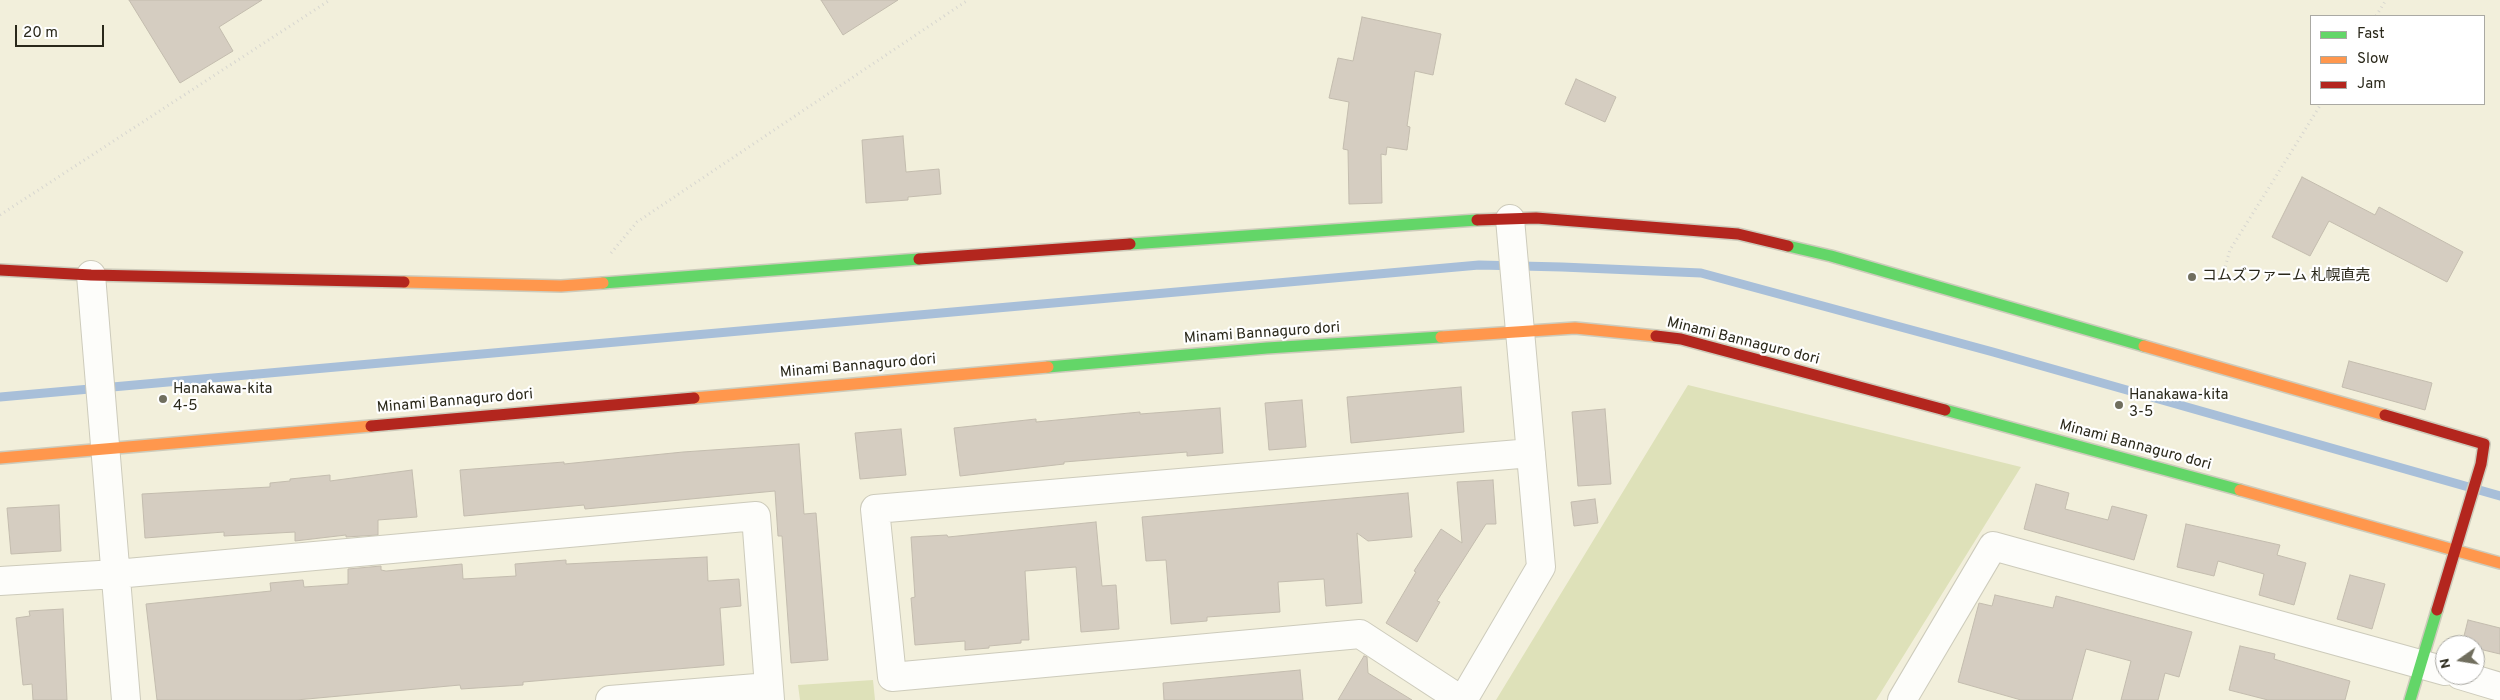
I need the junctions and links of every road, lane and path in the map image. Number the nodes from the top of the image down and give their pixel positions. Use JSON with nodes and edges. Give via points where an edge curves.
{"nodes":[{"id":1,"x":330,"y":0,"type":"edge"},
{"id":2,"x":968,"y":0,"type":"edge"},
{"id":3,"x":2386,"y":0,"type":"edge"},
{"id":4,"x":2377,"y":15,"type":"edge"},
{"id":5,"x":2320,"y":105,"type":"edge"},
{"id":6,"x":0,"y":215,"type":"edge"},
{"id":7,"x":1510,"y":218,"type":"junction"},
{"id":8,"x":0,"y":270,"type":"edge"},
{"id":9,"x":91,"y":275,"type":"junction"},
{"id":10,"x":2221,"y":281,"type":"dead end"},
{"id":11,"x":585,"y":284,"type":"junction"},
{"id":12,"x":1519,"y":332,"type":"junction"},
{"id":13,"x":105,"y":448,"type":"junction"},
{"id":14,"x":1531,"y":453,"type":"junction"},
{"id":15,"x":0,"y":458,"type":"edge"},
{"id":16,"x":2454,"y":550,"type":"junction"},
{"id":17,"x":2500,"y":563,"type":"edge"},
{"id":18,"x":116,"y":574,"type":"junction"},
{"id":19,"x":0,"y":581,"type":"edge"},
{"id":20,"x":2433,"y":667,"type":"edge"},
{"id":21,"x":2485,"y":682,"type":"edge"},
{"id":22,"x":2500,"y":686,"type":"edge"},
{"id":23,"x":770,"y":693,"type":"edge"},
{"id":24,"x":1911,"y":698,"type":"edge"},
{"id":25,"x":126,"y":700,"type":"edge"},
{"id":26,"x":610,"y":700,"type":"edge"},
{"id":27,"x":1462,"y":700,"type":"edge"},
{"id":28,"x":2410,"y":700,"type":"edge"}],
"edges":[{"from":1,"to":6,"type":"path"},
{"from":2,"to":11,"type":"path","via":[[637,222]]},
{"from":3,"to":4,"type":"path"},
{"from":5,"to":10,"type":"path","via":[[2230,250]]},
{"from":7,"to":11,"type":"street"},
{"from":7,"to":12,"type":"street"},
{"from":7,"to":16,"type":"street","via":[[1738,234],[1831,256],[2484,444],[2481,464]]},
{"from":8,"to":9,"type":"street"},
{"from":9,"to":11,"type":"street","via":[[472,285]]},
{"from":9,"to":13,"type":"street"},
{"from":12,"to":13,"type":"street","name":"Minami Bannaguro dori","via":[[1257,348]]},
{"from":12,"to":14,"type":"street"},
{"from":12,"to":16,"type":"street","name":"Minami Bannaguro dori","via":[[1575,328],[1680,339]]},
{"from":13,"to":15,"type":"street","name":"Minami Bannaguro dori"},
{"from":13,"to":18,"type":"street"},
{"from":14,"to":27,"type":"street","via":[[1541,567]]},
{"from":14,"to":27,"type":"street","via":[[875,508],[892,677],[1360,634]]},
{"from":16,"to":17,"type":"street","name":"Minami Bannaguro dori"},
{"from":16,"to":20,"type":"street"},
{"from":18,"to":19,"type":"street"},
{"from":18,"to":23,"type":"street","via":[[756,516]]},
{"from":18,"to":25,"type":"street"},
{"from":20,"to":24,"type":"street","via":[[1993,546]]},
{"from":20,"to":28,"type":"street"},
{"from":21,"to":22,"type":"street"},
{"from":23,"to":26,"type":"street"}]}
